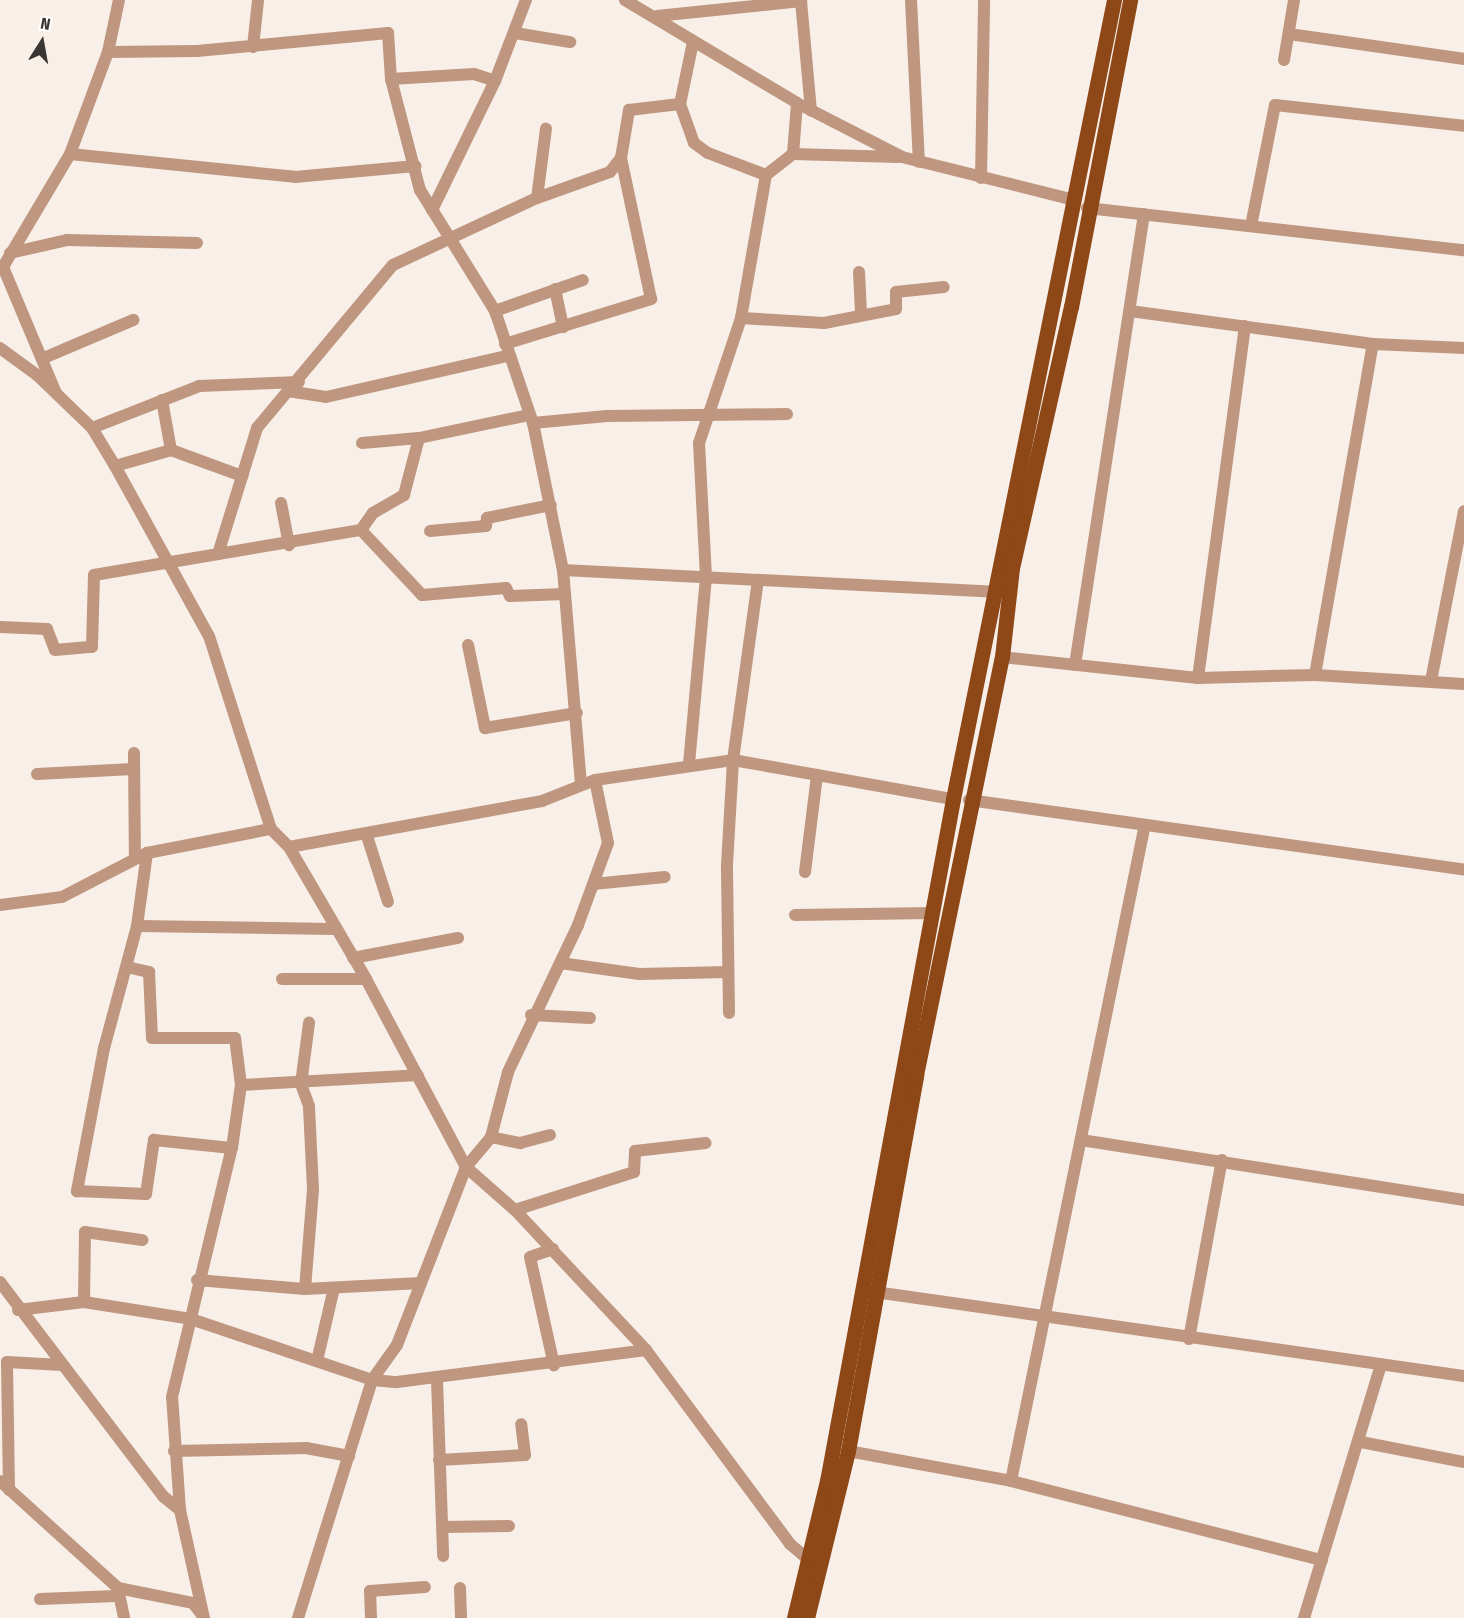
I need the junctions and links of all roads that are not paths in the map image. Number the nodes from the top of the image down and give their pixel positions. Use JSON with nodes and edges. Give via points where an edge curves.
{"nodes":[{"id":1,"x":119,"y":0,"type":"edge"},
{"id":2,"x":258,"y":0,"type":"edge"},
{"id":3,"x":526,"y":0,"type":"edge"},
{"id":4,"x":625,"y":0,"type":"edge"},
{"id":5,"x":911,"y":0,"type":"edge"},
{"id":6,"x":984,"y":0,"type":"edge"},
{"id":7,"x":1114,"y":0,"type":"edge"},
{"id":8,"x":1130,"y":0,"type":"edge"},
{"id":9,"x":1294,"y":0,"type":"edge"},
{"id":10,"x":657,"y":16,"type":"junction"},
{"id":11,"x":515,"y":33,"type":"junction"},
{"id":12,"x":1289,"y":34,"type":"junction"},
{"id":13,"x":570,"y":42,"type":"dead end"},
{"id":14,"x":693,"y":42,"type":"junction"},
{"id":15,"x":253,"y":47,"type":"junction"},
{"id":16,"x":108,"y":52,"type":"junction"},
{"id":17,"x":1464,"y":59,"type":"edge"},
{"id":18,"x":1284,"y":60,"type":"dead end"},
{"id":19,"x":391,"y":79,"type":"junction"},
{"id":20,"x":495,"y":81,"type":"junction"},
{"id":21,"x":797,"y":103,"type":"junction"},
{"id":22,"x":680,"y":104,"type":"junction"},
{"id":23,"x":811,"y":111,"type":"junction"},
{"id":24,"x":1464,"y":126,"type":"edge"},
{"id":25,"x":546,"y":129,"type":"dead end"},
{"id":26,"x":70,"y":154,"type":"junction"},
{"id":27,"x":793,"y":154,"type":"junction"},
{"id":28,"x":621,"y":158,"type":"junction"},
{"id":29,"x":902,"y":158,"type":"junction"},
{"id":30,"x":919,"y":162,"type":"junction"},
{"id":31,"x":416,"y":166,"type":"junction"},
{"id":32,"x":766,"y":175,"type":"junction"},
{"id":33,"x":981,"y":178,"type":"junction"},
{"id":34,"x":537,"y":198,"type":"junction"},
{"id":35,"x":1081,"y":204,"type":"junction"},
{"id":36,"x":432,"y":210,"type":"junction"},
{"id":37,"x":1144,"y":214,"type":"junction"},
{"id":38,"x":1251,"y":226,"type":"junction"},
{"id":39,"x":447,"y":238,"type":"junction"},
{"id":40,"x":196,"y":243,"type":"dead end"},
{"id":41,"x":1464,"y":250,"type":"edge"},
{"id":42,"x":10,"y":253,"type":"junction"},
{"id":43,"x":1,"y":264,"type":"edge"},
{"id":44,"x":859,"y":272,"type":"dead end"},
{"id":45,"x":583,"y":280,"type":"dead end"},
{"id":46,"x":0,"y":284,"type":"edge"},
{"id":47,"x":944,"y":287,"type":"dead end"},
{"id":48,"x":555,"y":289,"type":"junction"},
{"id":49,"x":495,"y":311,"type":"junction"},
{"id":50,"x":1130,"y":311,"type":"junction"},
{"id":51,"x":861,"y":313,"type":"junction"},
{"id":52,"x":741,"y":318,"type":"junction"},
{"id":53,"x":133,"y":320,"type":"dead end"},
{"id":54,"x":1245,"y":326,"type":"junction"},
{"id":55,"x":563,"y":327,"type":"junction"},
{"id":56,"x":1373,"y":344,"type":"junction"},
{"id":57,"x":0,"y":348,"type":"edge"},
{"id":58,"x":1464,"y":348,"type":"edge"},
{"id":59,"x":506,"y":350,"type":"junction"},
{"id":60,"x":45,"y":357,"type":"junction"},
{"id":61,"x":299,"y":382,"type":"junction"},
{"id":62,"x":288,"y":391,"type":"junction"},
{"id":63,"x":57,"y":396,"type":"junction"},
{"id":64,"x":162,"y":400,"type":"junction"},
{"id":65,"x":709,"y":413,"type":"junction"},
{"id":66,"x":787,"y":414,"type":"dead end"},
{"id":67,"x":531,"y":419,"type":"junction"},
{"id":68,"x":92,"y":428,"type":"junction"},
{"id":69,"x":419,"y":438,"type":"junction"},
{"id":70,"x":362,"y":443,"type":"dead end"},
{"id":71,"x":171,"y":450,"type":"junction"},
{"id":72,"x":115,"y":466,"type":"junction"},
{"id":73,"x":243,"y":476,"type":"junction"},
{"id":74,"x":280,"y":503,"type":"dead end"},
{"id":75,"x":551,"y":505,"type":"junction"},
{"id":76,"x":1464,"y":511,"type":"edge"},
{"id":77,"x":361,"y":530,"type":"junction"},
{"id":78,"x":430,"y":531,"type":"dead end"},
{"id":79,"x":289,"y":545,"type":"junction"},
{"id":80,"x":218,"y":554,"type":"junction"},
{"id":81,"x":170,"y":565,"type":"junction"},
{"id":82,"x":563,"y":570,"type":"junction"},
{"id":83,"x":706,"y":577,"type":"junction"},
{"id":84,"x":758,"y":580,"type":"junction"},
{"id":85,"x":994,"y":592,"type":"junction"},
{"id":86,"x":565,"y":594,"type":"junction"},
{"id":87,"x":0,"y":627,"type":"edge"},
{"id":88,"x":468,"y":645,"type":"dead end"},
{"id":89,"x":1002,"y":657,"type":"junction"},
{"id":90,"x":1075,"y":665,"type":"junction"},
{"id":91,"x":1315,"y":675,"type":"junction"},
{"id":92,"x":1198,"y":678,"type":"junction"},
{"id":93,"x":1431,"y":681,"type":"junction"},
{"id":94,"x":1464,"y":684,"type":"edge"},
{"id":95,"x":577,"y":713,"type":"junction"},
{"id":96,"x":134,"y":753,"type":"dead end"},
{"id":97,"x":733,"y":760,"type":"junction"},
{"id":98,"x":689,"y":764,"type":"junction"},
{"id":99,"x":134,"y":769,"type":"junction"},
{"id":100,"x":37,"y":774,"type":"dead end"},
{"id":101,"x":817,"y":776,"type":"junction"},
{"id":102,"x":595,"y":780,"type":"junction"},
{"id":103,"x":581,"y":784,"type":"junction"},
{"id":104,"x":953,"y":799,"type":"junction"},
{"id":105,"x":969,"y":800,"type":"junction"},
{"id":106,"x":271,"y":828,"type":"junction"},
{"id":107,"x":1144,"y":829,"type":"junction"},
{"id":108,"x":367,"y":836,"type":"junction"},
{"id":109,"x":289,"y":847,"type":"junction"},
{"id":110,"x":147,"y":853,"type":"junction"},
{"id":111,"x":135,"y":858,"type":"junction"},
{"id":112,"x":1464,"y":870,"type":"edge"},
{"id":113,"x":805,"y":872,"type":"dead end"},
{"id":114,"x":665,"y":877,"type":"dead end"},
{"id":115,"x":593,"y":884,"type":"junction"},
{"id":116,"x":388,"y":902,"type":"dead end"},
{"id":117,"x":0,"y":905,"type":"edge"},
{"id":118,"x":932,"y":913,"type":"junction"},
{"id":119,"x":795,"y":915,"type":"dead end"},
{"id":120,"x":137,"y":926,"type":"junction"},
{"id":121,"x":334,"y":929,"type":"junction"},
{"id":122,"x":458,"y":938,"type":"dead end"},
{"id":123,"x":353,"y":958,"type":"junction"},
{"id":124,"x":560,"y":963,"type":"junction"},
{"id":125,"x":127,"y":967,"type":"junction"},
{"id":126,"x":728,"y":972,"type":"junction"},
{"id":127,"x":366,"y":978,"type":"junction"},
{"id":128,"x":282,"y":979,"type":"dead end"},
{"id":129,"x":729,"y":1013,"type":"dead end"},
{"id":130,"x":531,"y":1015,"type":"junction"},
{"id":131,"x":590,"y":1018,"type":"dead end"},
{"id":132,"x":309,"y":1023,"type":"dead end"},
{"id":133,"x":418,"y":1075,"type":"junction"},
{"id":134,"x":301,"y":1084,"type":"junction"},
{"id":135,"x":241,"y":1085,"type":"junction"},
{"id":136,"x":550,"y":1135,"type":"dead end"},
{"id":137,"x":491,"y":1137,"type":"junction"},
{"id":138,"x":1081,"y":1140,"type":"junction"},
{"id":139,"x":706,"y":1143,"type":"dead end"},
{"id":140,"x":232,"y":1148,"type":"junction"},
{"id":141,"x":1222,"y":1160,"type":"junction"},
{"id":142,"x":466,"y":1167,"type":"junction"},
{"id":143,"x":1464,"y":1200,"type":"edge"},
{"id":144,"x":515,"y":1210,"type":"junction"},
{"id":145,"x":142,"y":1240,"type":"dead end"},
{"id":146,"x":553,"y":1250,"type":"junction"},
{"id":147,"x":197,"y":1280,"type":"junction"},
{"id":148,"x":0,"y":1282,"type":"edge"},
{"id":149,"x":421,"y":1283,"type":"junction"},
{"id":150,"x":334,"y":1288,"type":"junction"},
{"id":151,"x":305,"y":1289,"type":"junction"},
{"id":152,"x":862,"y":1290,"type":"junction"},
{"id":153,"x":880,"y":1293,"type":"junction"},
{"id":154,"x":84,"y":1302,"type":"junction"},
{"id":155,"x":18,"y":1310,"type":"junction"},
{"id":156,"x":1043,"y":1318,"type":"junction"},
{"id":157,"x":191,"y":1319,"type":"junction"},
{"id":158,"x":1189,"y":1339,"type":"junction"},
{"id":159,"x":646,"y":1350,"type":"junction"},
{"id":160,"x":317,"y":1361,"type":"junction"},
{"id":161,"x":1381,"y":1364,"type":"junction"},
{"id":162,"x":62,"y":1365,"type":"junction"},
{"id":163,"x":554,"y":1365,"type":"junction"},
{"id":164,"x":1464,"y":1376,"type":"edge"},
{"id":165,"x":372,"y":1380,"type":"junction"},
{"id":166,"x":437,"y":1380,"type":"junction"},
{"id":167,"x":521,"y":1424,"type":"dead end"},
{"id":168,"x":1361,"y":1442,"type":"junction"},
{"id":169,"x":174,"y":1451,"type":"junction"},
{"id":170,"x":848,"y":1451,"type":"junction"},
{"id":171,"x":349,"y":1456,"type":"junction"},
{"id":172,"x":439,"y":1460,"type":"junction"},
{"id":173,"x":1464,"y":1462,"type":"edge"},
{"id":174,"x":1011,"y":1481,"type":"junction"},
{"id":175,"x":4,"y":1485,"type":"edge"},
{"id":176,"x":180,"y":1510,"type":"junction"},
{"id":177,"x":509,"y":1526,"type":"dead end"},
{"id":178,"x":443,"y":1527,"type":"junction"},
{"id":179,"x":443,"y":1556,"type":"dead end"},
{"id":180,"x":809,"y":1560,"type":"junction"},
{"id":181,"x":1322,"y":1560,"type":"junction"},
{"id":182,"x":425,"y":1587,"type":"dead end"},
{"id":183,"x":460,"y":1588,"type":"dead end"},
{"id":184,"x":117,"y":1592,"type":"junction"},
{"id":185,"x":40,"y":1599,"type":"dead end"},
{"id":186,"x":124,"y":1618,"type":"edge"},
{"id":187,"x":204,"y":1618,"type":"edge"},
{"id":188,"x":298,"y":1618,"type":"edge"},
{"id":189,"x":370,"y":1618,"type":"edge"},
{"id":190,"x":461,"y":1618,"type":"edge"},
{"id":191,"x":794,"y":1618,"type":"edge"},
{"id":192,"x":807,"y":1618,"type":"edge"},
{"id":193,"x":1304,"y":1618,"type":"edge"}],
"edges":[{"from":1,"to":16,"type":"street"},
{"from":2,"to":15,"type":"street"},
{"from":3,"to":11,"type":"street"},
{"from":4,"to":10,"type":"street"},
{"from":5,"to":30,"type":"street"},
{"from":6,"to":33,"type":"street"},
{"from":7,"to":35,"type":"main road"},
{"from":8,"to":35,"type":"main road"},
{"from":9,"to":12,"type":"street"},
{"from":10,"to":14,"type":"street"},
{"from":10,"to":23,"type":"street","via":[[801,1]]},
{"from":11,"to":13,"type":"street"},
{"from":11,"to":20,"type":"street"},
{"from":12,"to":17,"type":"street"},
{"from":12,"to":18,"type":"street"},
{"from":14,"to":21,"type":"street"},
{"from":14,"to":22,"type":"street"},
{"from":15,"to":16,"type":"street"},
{"from":15,"to":19,"type":"street","via":[[387,33]]},
{"from":16,"to":26,"type":"street"},
{"from":19,"to":20,"type":"street","via":[[474,74]]},
{"from":19,"to":31,"type":"street"},
{"from":20,"to":36,"type":"street"},
{"from":21,"to":23,"type":"street"},
{"from":21,"to":27,"type":"street"},
{"from":22,"to":28,"type":"street","via":[[629,110]]},
{"from":22,"to":32,"type":"street","via":[[694,143]]},
{"from":23,"to":29,"type":"street"},
{"from":24,"to":38,"type":"street","via":[[1275,105]]},
{"from":25,"to":34,"type":"street"},
{"from":26,"to":31,"type":"street","via":[[295,177]]},
{"from":26,"to":42,"type":"street"},
{"from":27,"to":29,"type":"street"},
{"from":27,"to":32,"type":"street"},
{"from":28,"to":34,"type":"street","via":[[610,172]]},
{"from":28,"to":55,"type":"street","via":[[651,299]]},
{"from":29,"to":30,"type":"street"},
{"from":30,"to":33,"type":"street"},
{"from":31,"to":36,"type":"street","via":[[420,190]]},
{"from":32,"to":52,"type":"street"},
{"from":33,"to":35,"type":"street"},
{"from":34,"to":39,"type":"street"},
{"from":35,"to":37,"type":"street"},
{"from":35,"to":85,"type":"main road"},
{"from":35,"to":89,"type":"main road","via":[[1071,307],[1012,568]]},
{"from":36,"to":39,"type":"street"},
{"from":37,"to":38,"type":"street"},
{"from":37,"to":50,"type":"street"},
{"from":38,"to":41,"type":"street"},
{"from":39,"to":49,"type":"street"},
{"from":39,"to":61,"type":"street","via":[[393,265]]},
{"from":40,"to":42,"type":"street","via":[[68,240]]},
{"from":42,"to":43,"type":"street"},
{"from":43,"to":46,"type":"street"},
{"from":43,"to":60,"type":"street"},
{"from":44,"to":51,"type":"street"},
{"from":45,"to":48,"type":"street"},
{"from":47,"to":51,"type":"street","via":[[896,292],[896,309]]},
{"from":48,"to":49,"type":"street"},
{"from":48,"to":55,"type":"street"},
{"from":49,"to":59,"type":"street"},
{"from":50,"to":54,"type":"street"},
{"from":50,"to":90,"type":"street"},
{"from":51,"to":52,"type":"street","via":[[824,323]]},
{"from":52,"to":65,"type":"street"},
{"from":53,"to":60,"type":"street"},
{"from":54,"to":56,"type":"street"},
{"from":54,"to":92,"type":"street"},
{"from":55,"to":59,"type":"street"},
{"from":56,"to":58,"type":"street"},
{"from":56,"to":91,"type":"street"},
{"from":57,"to":63,"type":"street"},
{"from":59,"to":62,"type":"street","via":[[326,397]]},
{"from":59,"to":67,"type":"street"},
{"from":60,"to":63,"type":"street"},
{"from":61,"to":62,"type":"street"},
{"from":61,"to":64,"type":"street","via":[[198,386]]},
{"from":62,"to":73,"type":"street","via":[[257,428]]},
{"from":63,"to":68,"type":"street"},
{"from":64,"to":68,"type":"street"},
{"from":64,"to":71,"type":"street"},
{"from":65,"to":66,"type":"street"},
{"from":65,"to":67,"type":"street"},
{"from":65,"to":83,"type":"street","via":[[699,444]]},
{"from":67,"to":69,"type":"street"},
{"from":67,"to":75,"type":"street"},
{"from":68,"to":72,"type":"street"},
{"from":69,"to":70,"type":"street"},
{"from":69,"to":77,"type":"street","via":[[404,495],[373,513]]},
{"from":71,"to":72,"type":"street"},
{"from":71,"to":73,"type":"street"},
{"from":72,"to":81,"type":"street"},
{"from":73,"to":80,"type":"street"},
{"from":74,"to":79,"type":"street"},
{"from":75,"to":78,"type":"street","via":[[487,518],[486,526]]},
{"from":75,"to":82,"type":"street"},
{"from":76,"to":93,"type":"street"},
{"from":77,"to":79,"type":"street"},
{"from":77,"to":86,"type":"street","via":[[422,595],[506,588],[510,596]]},
{"from":79,"to":80,"type":"street"},
{"from":80,"to":81,"type":"street"},
{"from":81,"to":87,"type":"street","via":[[94,575],[92,647],[55,650],[47,628]]},
{"from":81,"to":106,"type":"street","via":[[208,636]]},
{"from":82,"to":83,"type":"street"},
{"from":82,"to":86,"type":"street"},
{"from":83,"to":84,"type":"street"},
{"from":83,"to":98,"type":"street"},
{"from":84,"to":85,"type":"street"},
{"from":84,"to":97,"type":"street"},
{"from":85,"to":104,"type":"main road"},
{"from":86,"to":95,"type":"street"},
{"from":88,"to":95,"type":"street","via":[[485,728]]},
{"from":89,"to":90,"type":"street"},
{"from":89,"to":105,"type":"main road"},
{"from":90,"to":92,"type":"street"},
{"from":91,"to":92,"type":"street"},
{"from":91,"to":93,"type":"street"},
{"from":93,"to":94,"type":"street"},
{"from":95,"to":103,"type":"street"},
{"from":96,"to":99,"type":"street"},
{"from":97,"to":98,"type":"street"},
{"from":97,"to":101,"type":"street"},
{"from":97,"to":126,"type":"street"},
{"from":98,"to":102,"type":"street"},
{"from":99,"to":100,"type":"street"},
{"from":99,"to":111,"type":"street"},
{"from":101,"to":104,"type":"street"},
{"from":101,"to":113,"type":"street"},
{"from":102,"to":103,"type":"street"},
{"from":102,"to":115,"type":"street","via":[[608,843]]},
{"from":103,"to":108,"type":"street","via":[[542,801]]},
{"from":104,"to":118,"type":"main road"},
{"from":105,"to":107,"type":"street"},
{"from":105,"to":153,"type":"main road"},
{"from":106,"to":109,"type":"street"},
{"from":106,"to":110,"type":"street"},
{"from":107,"to":112,"type":"street","via":[[1237,836]]},
{"from":107,"to":138,"type":"street"},
{"from":108,"to":109,"type":"street"},
{"from":108,"to":116,"type":"street"},
{"from":109,"to":121,"type":"street"},
{"from":110,"to":111,"type":"street"},
{"from":110,"to":120,"type":"street"},
{"from":111,"to":117,"type":"street","via":[[62,897]]},
{"from":114,"to":115,"type":"street"},
{"from":115,"to":124,"type":"street"},
{"from":118,"to":119,"type":"street"},
{"from":118,"to":152,"type":"main road"},
{"from":120,"to":121,"type":"street"},
{"from":120,"to":125,"type":"street"},
{"from":121,"to":123,"type":"street"},
{"from":122,"to":123,"type":"street"},
{"from":123,"to":127,"type":"street"},
{"from":124,"to":126,"type":"street","via":[[639,974]]},
{"from":124,"to":130,"type":"street"},
{"from":125,"to":135,"type":"street","via":[[149,972],[152,1038],[235,1038]]},
{"from":125,"to":140,"type":"street","via":[[104,1048],[77,1191],[146,1194],[154,1140]]},
{"from":126,"to":129,"type":"street"},
{"from":127,"to":128,"type":"street"},
{"from":127,"to":133,"type":"street"},
{"from":130,"to":131,"type":"street"},
{"from":130,"to":137,"type":"street","via":[[507,1072]]},
{"from":132,"to":134,"type":"street"},
{"from":133,"to":134,"type":"street"},
{"from":133,"to":142,"type":"street"},
{"from":134,"to":135,"type":"street"},
{"from":134,"to":151,"type":"street","via":[[310,1118],[313,1189]]},
{"from":135,"to":140,"type":"street"},
{"from":136,"to":137,"type":"street","via":[[520,1143]]},
{"from":137,"to":142,"type":"street"},
{"from":138,"to":141,"type":"street"},
{"from":138,"to":156,"type":"street"},
{"from":139,"to":144,"type":"street","via":[[635,1151],[634,1172]]},
{"from":140,"to":147,"type":"street"},
{"from":141,"to":143,"type":"street"},
{"from":141,"to":158,"type":"street"},
{"from":142,"to":144,"type":"street"},
{"from":142,"to":149,"type":"street"},
{"from":144,"to":146,"type":"street"},
{"from":145,"to":154,"type":"street","via":[[85,1232]]},
{"from":146,"to":159,"type":"street"},
{"from":146,"to":163,"type":"street","via":[[530,1257]]},
{"from":147,"to":151,"type":"street"},
{"from":147,"to":157,"type":"street"},
{"from":148,"to":155,"type":"street"},
{"from":149,"to":150,"type":"street"},
{"from":149,"to":165,"type":"street","via":[[397,1345]]},
{"from":150,"to":151,"type":"street"},
{"from":150,"to":160,"type":"street"},
{"from":152,"to":153,"type":"street"},
{"from":152,"to":180,"type":"main road"},
{"from":153,"to":156,"type":"street"},
{"from":153,"to":170,"type":"main road"},
{"from":154,"to":155,"type":"street"},
{"from":154,"to":157,"type":"street"},
{"from":155,"to":162,"type":"street"},
{"from":156,"to":158,"type":"street"},
{"from":156,"to":174,"type":"street"},
{"from":157,"to":160,"type":"street"},
{"from":157,"to":169,"type":"street","via":[[172,1397]]},
{"from":158,"to":161,"type":"street"},
{"from":159,"to":163,"type":"street"},
{"from":159,"to":180,"type":"street","via":[[790,1544]]},
{"from":160,"to":165,"type":"street"},
{"from":161,"to":164,"type":"street"},
{"from":161,"to":168,"type":"street"},
{"from":162,"to":175,"type":"street","via":[[7,1362]]},
{"from":162,"to":176,"type":"street","via":[[164,1497]]},
{"from":163,"to":166,"type":"street"},
{"from":165,"to":166,"type":"street"},
{"from":165,"to":171,"type":"street"},
{"from":166,"to":172,"type":"street"},
{"from":167,"to":172,"type":"street","via":[[525,1455]]},
{"from":168,"to":173,"type":"street"},
{"from":168,"to":181,"type":"street"},
{"from":169,"to":171,"type":"street","via":[[306,1448]]},
{"from":169,"to":176,"type":"street"},
{"from":170,"to":174,"type":"street"},
{"from":170,"to":192,"type":"main road"},
{"from":171,"to":188,"type":"street"},
{"from":172,"to":178,"type":"street"},
{"from":174,"to":181,"type":"street"},
{"from":175,"to":184,"type":"street"},
{"from":176,"to":187,"type":"street"},
{"from":177,"to":178,"type":"street"},
{"from":178,"to":179,"type":"street"},
{"from":180,"to":191,"type":"main road"},
{"from":181,"to":193,"type":"street"},
{"from":182,"to":189,"type":"street","via":[[370,1591]]},
{"from":183,"to":190,"type":"street"},
{"from":184,"to":185,"type":"street"},
{"from":184,"to":186,"type":"street"},
{"from":184,"to":187,"type":"street","via":[[193,1603]]}]}
